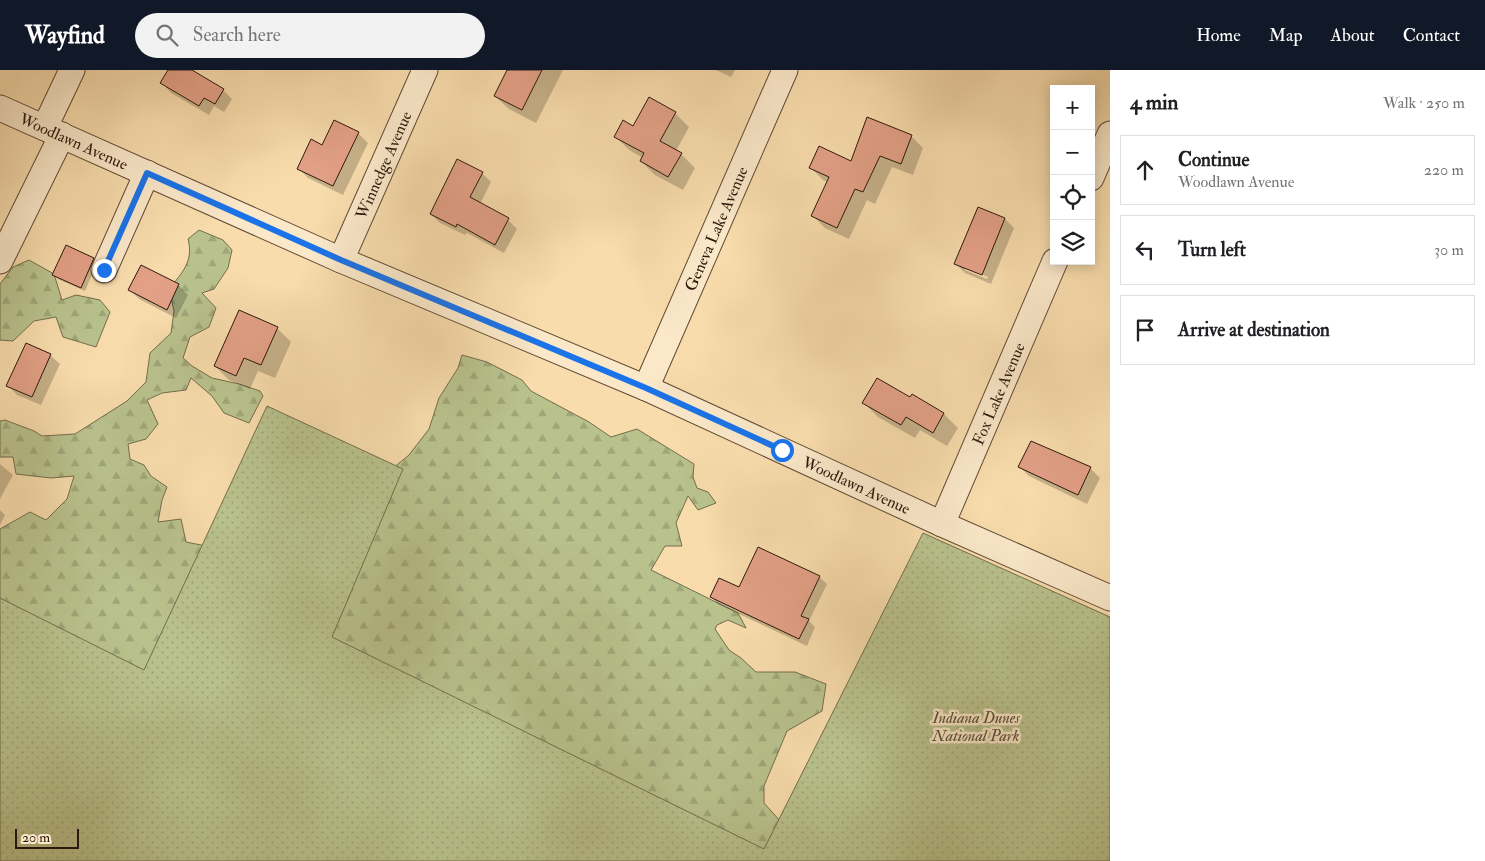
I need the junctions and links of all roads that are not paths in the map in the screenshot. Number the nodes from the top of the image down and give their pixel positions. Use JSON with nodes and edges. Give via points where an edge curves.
{"nodes":[{"id":1,"x":72,"y":70,"type":"edge"},
{"id":2,"x":425,"y":70,"type":"edge"},
{"id":3,"x":785,"y":70,"type":"edge"},
{"id":4,"x":0,"y":108,"type":"edge"},
{"id":5,"x":53,"y":131,"type":"junction"},
{"id":6,"x":1110,"y":134,"type":"edge"},
{"id":7,"x":147,"y":173,"type":"junction"},
{"id":8,"x":1092,"y":175,"type":"edge"},
{"id":9,"x":341,"y":260,"type":"junction"},
{"id":10,"x":0,"y":261,"type":"edge"},
{"id":11,"x":1053,"y":265,"type":"edge"},
{"id":12,"x":104,"y":270,"type":"dead end"},
{"id":13,"x":646,"y":388,"type":"junction"},
{"id":14,"x":942,"y":524,"type":"junction"},
{"id":15,"x":1110,"y":598,"type":"edge"}],
"edges":[{"from":1,"to":5,"type":"street"},
{"from":2,"to":9,"type":"street","name":"Winnedge Avenue"},
{"from":3,"to":13,"type":"street","name":"Geneva Lake Avenue"},
{"from":4,"to":5,"type":"street","name":"Woodlawn Avenue"},
{"from":5,"to":7,"type":"street","name":"Woodlawn Avenue"},
{"from":5,"to":10,"type":"street"},
{"from":6,"to":8,"type":"street"},
{"from":7,"to":9,"type":"street","name":"Woodlawn Avenue"},
{"from":7,"to":12,"type":"street"},
{"from":9,"to":13,"type":"street","name":"Woodlawn Avenue"},
{"from":11,"to":14,"type":"street","name":"Fox Lake Avenue"},
{"from":13,"to":14,"type":"street","name":"Woodlawn Avenue"},
{"from":14,"to":15,"type":"street","name":"Woodlawn Avenue"}]}
